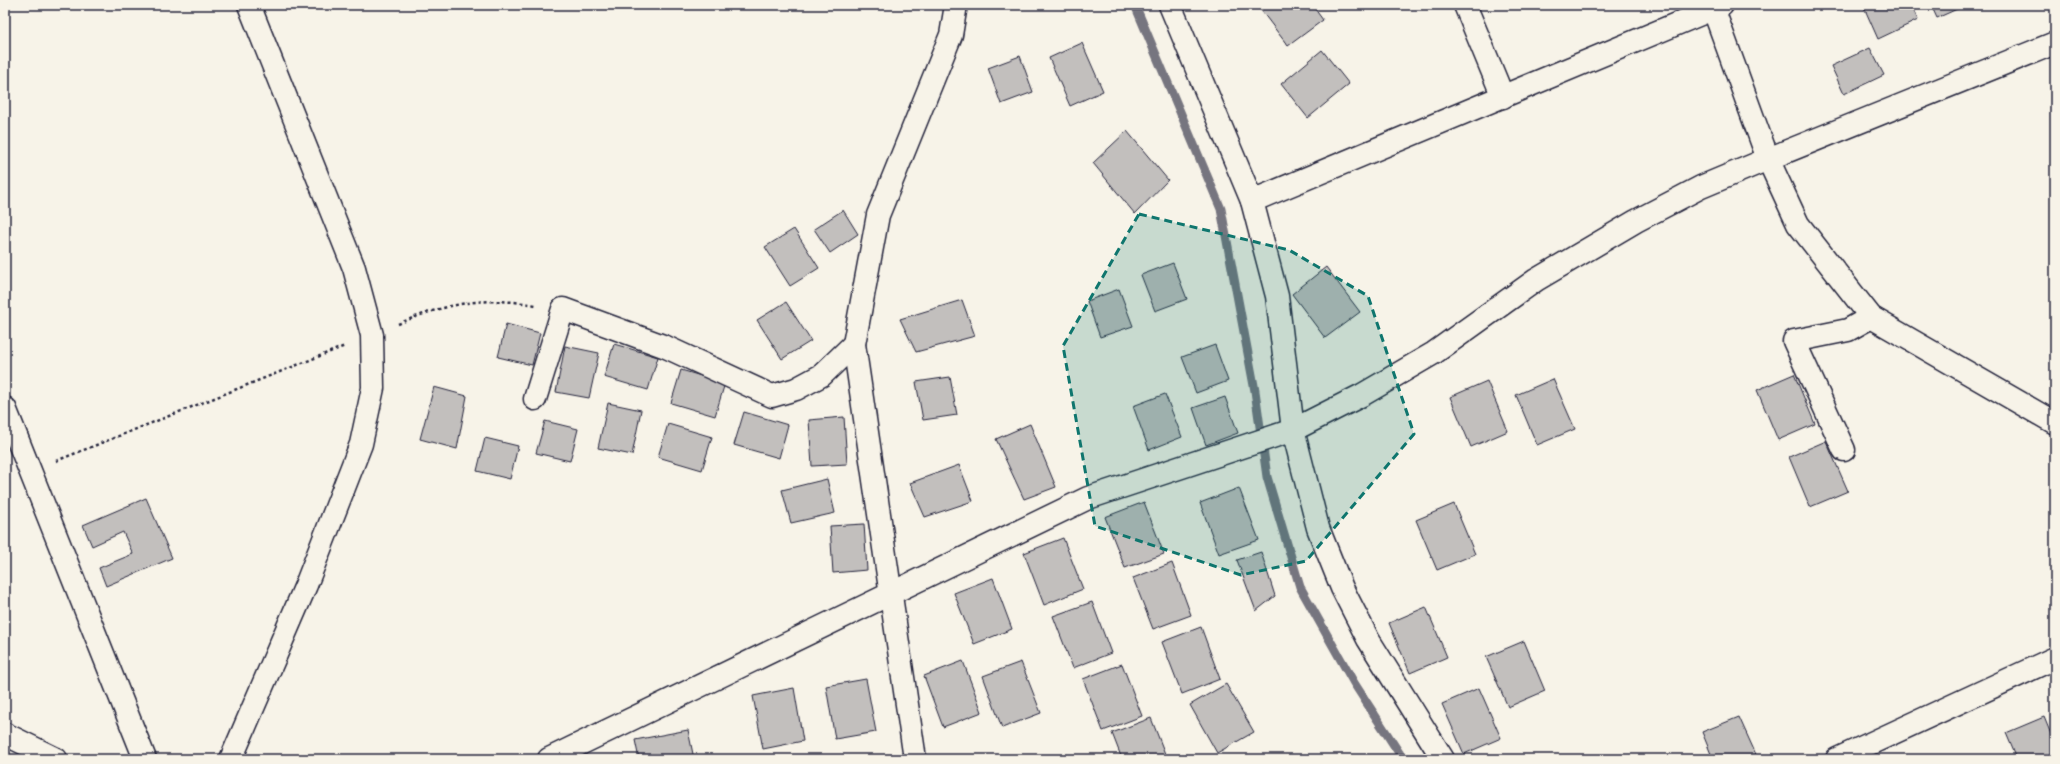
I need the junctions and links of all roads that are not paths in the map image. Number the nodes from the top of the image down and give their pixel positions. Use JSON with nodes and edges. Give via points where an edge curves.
{"nodes":[{"id":1,"x":249,"y":5,"type":"edge"},
{"id":2,"x":956,"y":5,"type":"edge"},
{"id":3,"x":1170,"y":5,"type":"edge"},
{"id":4,"x":1465,"y":5,"type":"edge"},
{"id":5,"x":1716,"y":6,"type":"edge"},
{"id":6,"x":2055,"y":43,"type":"edge"},
{"id":7,"x":1503,"y":97,"type":"junction"},
{"id":8,"x":1768,"y":159,"type":"junction"},
{"id":9,"x":1252,"y":202,"type":"junction"},
{"id":10,"x":1871,"y":317,"type":"junction"},
{"id":11,"x":854,"y":344,"type":"junction"},
{"id":12,"x":535,"y":399,"type":"dead end"},
{"id":13,"x":5,"y":408,"type":"edge"},
{"id":14,"x":2055,"y":423,"type":"edge"},
{"id":15,"x":1293,"y":430,"type":"junction"},
{"id":16,"x":1844,"y":450,"type":"dead end"},
{"id":17,"x":891,"y":593,"type":"junction"},
{"id":18,"x":2055,"y":658,"type":"edge"},
{"id":19,"x":5,"y":734,"type":"edge"},
{"id":20,"x":56,"y":759,"type":"edge"},
{"id":21,"x":145,"y":759,"type":"edge"},
{"id":22,"x":232,"y":759,"type":"edge"},
{"id":23,"x":549,"y":759,"type":"edge"},
{"id":24,"x":914,"y":759,"type":"edge"},
{"id":25,"x":1443,"y":759,"type":"edge"},
{"id":26,"x":1837,"y":759,"type":"edge"}],
"edges":[{"from":1,"to":22,"type":"street","via":[[354,268],[372,335],[372,388],[361,444],[306,585]]},
{"from":2,"to":11,"type":"street","via":[[951,35],[878,216]]},
{"from":3,"to":9,"type":"street"},
{"from":4,"to":7,"type":"street"},
{"from":5,"to":7,"type":"street"},
{"from":5,"to":8,"type":"street"},
{"from":6,"to":8,"type":"street"},
{"from":7,"to":9,"type":"street"},
{"from":8,"to":10,"type":"street","via":[[1798,224]]},
{"from":8,"to":15,"type":"street","via":[[1701,187],[1636,221],[1536,280],[1434,353],[1362,395]]},
{"from":9,"to":15,"type":"street","via":[[1277,296]]},
{"from":10,"to":14,"type":"street"},
{"from":10,"to":16,"type":"street","via":[[1848,330],[1794,341]]},
{"from":11,"to":12,"type":"street","via":[[822,375],[796,389],[772,396],[666,348],[562,310]]},
{"from":11,"to":17,"type":"street"},
{"from":13,"to":21,"type":"street"},
{"from":15,"to":17,"type":"street","via":[[1088,498]]},
{"from":15,"to":25,"type":"street","via":[[1318,528],[1342,588],[1379,659]]},
{"from":17,"to":23,"type":"street"},
{"from":17,"to":24,"type":"street"},
{"from":18,"to":26,"type":"street"},
{"from":19,"to":20,"type":"street"}]}
